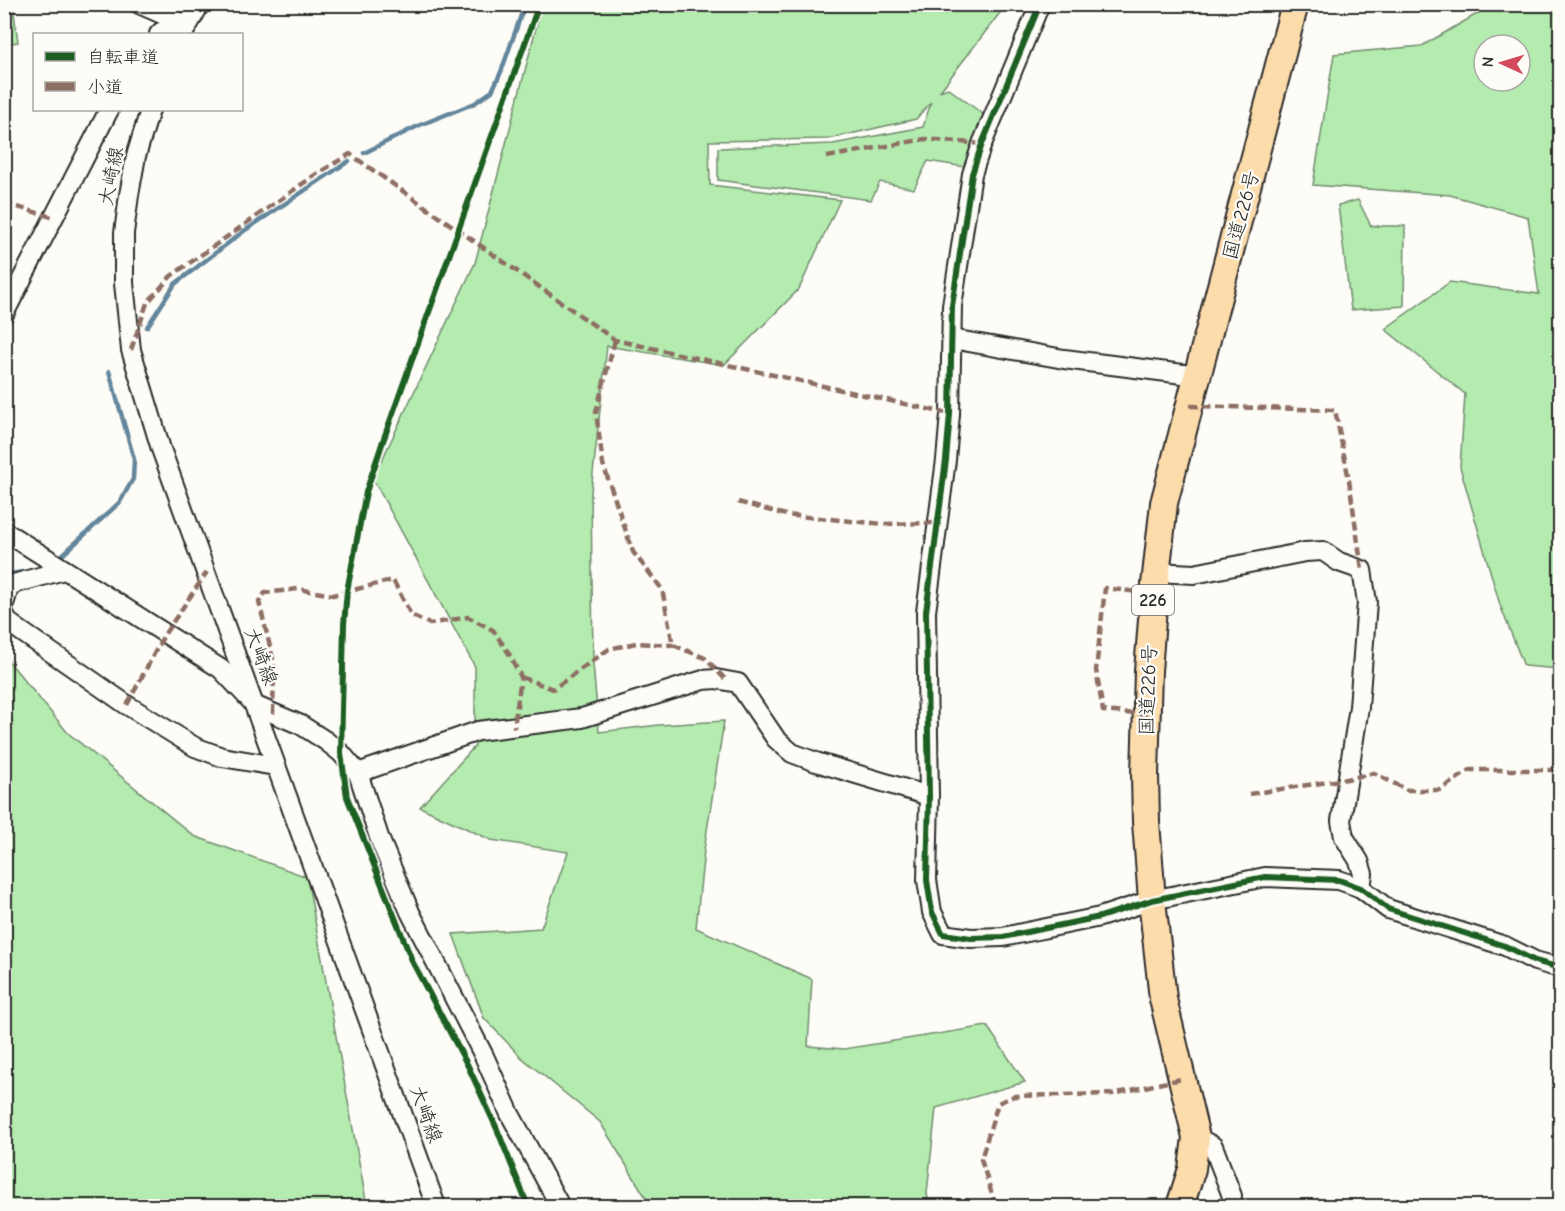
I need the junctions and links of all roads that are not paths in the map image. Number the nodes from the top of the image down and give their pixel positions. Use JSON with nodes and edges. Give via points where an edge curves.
{"nodes":[{"id":1,"x":139,"y":4,"type":"edge"},
{"id":2,"x":200,"y":4,"type":"edge"},
{"id":3,"x":1040,"y":4,"type":"edge"},
{"id":4,"x":1295,"y":4,"type":"edge"},
{"id":5,"x":185,"y":30,"type":"edge"},
{"id":6,"x":160,"y":33,"type":"edge"},
{"id":7,"x":109,"y":111,"type":"edge"},
{"id":8,"x":150,"y":111,"type":"edge"},
{"id":9,"x":4,"y":314,"type":"edge"},
{"id":10,"x":952,"y":339,"type":"junction"},
{"id":11,"x":1199,"y":376,"type":"junction"},
{"id":12,"x":4,"y":531,"type":"edge"},
{"id":13,"x":64,"y":570,"type":"junction"},
{"id":14,"x":1156,"y":572,"type":"junction"},
{"id":15,"x":4,"y":604,"type":"edge"},
{"id":16,"x":4,"y":613,"type":"edge"},
{"id":17,"x":256,"y":706,"type":"junction"},
{"id":18,"x":275,"y":766,"type":"junction"},
{"id":19,"x":358,"y":773,"type":"junction"},
{"id":20,"x":929,"y":796,"type":"junction"},
{"id":21,"x":1361,"y":888,"type":"junction"},
{"id":22,"x":1152,"y":900,"type":"junction"},
{"id":23,"x":1560,"y":968,"type":"edge"},
{"id":24,"x":1196,"y":1137,"type":"junction"},
{"id":25,"x":436,"y":1206,"type":"edge"},
{"id":26,"x":560,"y":1206,"type":"edge"},
{"id":27,"x":1180,"y":1206,"type":"edge"},
{"id":28,"x":1231,"y":1206,"type":"edge"}],
"edges":[{"from":1,"to":5,"type":"street"},
{"from":2,"to":5,"type":"street"},
{"from":3,"to":10,"type":"street","via":[[972,174],[952,306]]},
{"from":4,"to":11,"type":"highway","name":"国道226号","number":"226"},
{"from":5,"to":6,"type":"street"},
{"from":7,"to":9,"type":"street"},
{"from":8,"to":17,"type":"street","name":"大崎線","via":[[136,156],[124,233],[131,350],[161,449]]},
{"from":10,"to":11,"type":"street"},
{"from":10,"to":20,"type":"street","via":[[946,460],[926,612]]},
{"from":11,"to":14,"type":"highway","name":"国道226号","number":"226","via":[[1164,503]]},
{"from":12,"to":13,"type":"street"},
{"from":13,"to":15,"type":"street","via":[[10,585]]},
{"from":13,"to":17,"type":"street","via":[[221,669]]},
{"from":14,"to":21,"type":"street","via":[[1194,574],[1323,551],[1362,570],[1367,602],[1359,707],[1341,821],[1344,837],[1363,874]]},
{"from":14,"to":22,"type":"highway","name":"国道226号","number":"226","via":[[1145,775]]},
{"from":16,"to":18,"type":"street","via":[[7,621],[22,632],[195,747],[222,757]]},
{"from":17,"to":18,"type":"street","name":"大崎線"},
{"from":17,"to":19,"type":"street","via":[[302,725],[341,753]]},
{"from":18,"to":25,"type":"street","name":"大崎線"},
{"from":19,"to":20,"type":"street","via":[[478,731],[582,718],[693,682],[716,679],[738,683],[776,739],[792,753]]},
{"from":19,"to":26,"type":"street","via":[[410,912]]},
{"from":20,"to":22,"type":"street","via":[[927,880],[933,912],[943,934],[1003,937],[1100,917]]},
{"from":21,"to":22,"type":"street","via":[[1339,880],[1265,877]]},
{"from":21,"to":23,"type":"street","via":[[1388,909]]},
{"from":22,"to":24,"type":"highway","name":"国道226号","number":"226","via":[[1163,999]]},
{"from":24,"to":27,"type":"highway","name":"国道226号","number":"226","via":[[1192,1170]]},
{"from":24,"to":28,"type":"street","via":[[1213,1146],[1232,1196]]}]}
